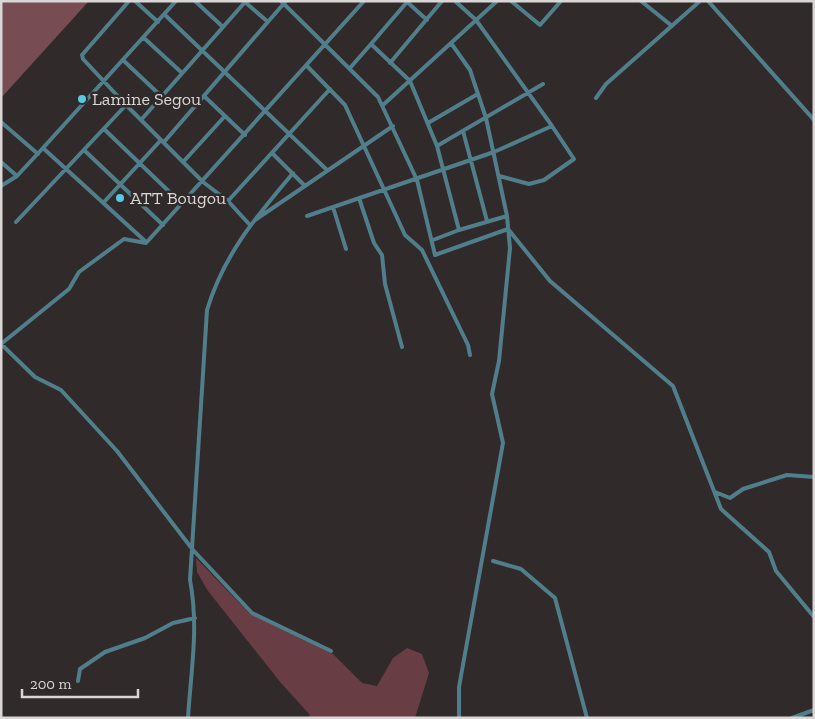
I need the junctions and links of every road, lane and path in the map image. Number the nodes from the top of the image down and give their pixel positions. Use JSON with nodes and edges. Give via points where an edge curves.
{"nodes":[{"id":1,"x":129,"y":1,"type":"edge"},
{"id":2,"x":135,"y":1,"type":"edge"},
{"id":3,"x":176,"y":1,"type":"edge"},
{"id":4,"x":196,"y":1,"type":"edge"},
{"id":5,"x":238,"y":1,"type":"edge"},
{"id":6,"x":364,"y":1,"type":"edge"},
{"id":7,"x":407,"y":1,"type":"edge"},
{"id":8,"x":442,"y":1,"type":"edge"},
{"id":9,"x":455,"y":1,"type":"edge"},
{"id":10,"x":497,"y":1,"type":"edge"},
{"id":11,"x":511,"y":1,"type":"edge"},
{"id":12,"x":561,"y":1,"type":"edge"},
{"id":13,"x":642,"y":1,"type":"edge"},
{"id":14,"x":700,"y":1,"type":"edge"},
{"id":15,"x":708,"y":1,"type":"edge"},
{"id":16,"x":284,"y":2,"type":"edge"},
{"id":17,"x":244,"y":3,"type":"edge"},
{"id":18,"x":165,"y":14,"type":"junction"},
{"id":19,"x":427,"y":20,"type":"junction"},
{"id":20,"x":476,"y":20,"type":"junction"},
{"id":21,"x":158,"y":22,"type":"junction"},
{"id":22,"x":268,"y":22,"type":"junction"},
{"id":23,"x":672,"y":26,"type":"junction"},
{"id":24,"x":223,"y":27,"type":"junction"},
{"id":25,"x":144,"y":38,"type":"junction"},
{"id":26,"x":451,"y":43,"type":"junction"},
{"id":27,"x":370,"y":44,"type":"junction"},
{"id":28,"x":326,"y":45,"type":"junction"},
{"id":29,"x":203,"y":50,"type":"junction"},
{"id":30,"x":124,"y":61,"type":"junction"},
{"id":31,"x":390,"y":63,"type":"junction"},
{"id":32,"x":307,"y":66,"type":"junction"},
{"id":33,"x":350,"y":68,"type":"junction"},
{"id":34,"x":225,"y":72,"type":"junction"},
{"id":35,"x":182,"y":73,"type":"junction"},
{"id":36,"x":410,"y":81,"type":"junction"},
{"id":37,"x":103,"y":82,"type":"junction"},
{"id":38,"x":543,"y":84,"type":"dead end"},
{"id":39,"x":330,"y":89,"type":"junction"},
{"id":40,"x":528,"y":93,"type":"junction"},
{"id":41,"x":476,"y":95,"type":"junction"},
{"id":42,"x":161,"y":96,"type":"junction"},
{"id":43,"x":204,"y":96,"type":"junction"},
{"id":44,"x":596,"y":98,"type":"dead end"},
{"id":45,"x":126,"y":105,"type":"junction"},
{"id":46,"x":383,"y":105,"type":"junction"},
{"id":47,"x":266,"y":112,"type":"junction"},
{"id":48,"x":225,"y":116,"type":"junction"},
{"id":49,"x":486,"y":118,"type":"junction"},
{"id":50,"x":141,"y":120,"type":"junction"},
{"id":51,"x":814,"y":120,"type":"edge"},
{"id":52,"x":1,"y":122,"type":"edge"},
{"id":53,"x":428,"y":123,"type":"junction"},
{"id":54,"x":393,"y":126,"type":"junction"},
{"id":55,"x":552,"y":126,"type":"junction"},
{"id":56,"x":104,"y":129,"type":"junction"},
{"id":57,"x":463,"y":131,"type":"junction"},
{"id":58,"x":289,"y":134,"type":"junction"},
{"id":59,"x":245,"y":135,"type":"junction"},
{"id":60,"x":163,"y":141,"type":"junction"},
{"id":61,"x":364,"y":145,"type":"junction"},
{"id":62,"x":437,"y":146,"type":"junction"},
{"id":63,"x":43,"y":148,"type":"junction"},
{"id":64,"x":84,"y":150,"type":"junction"},
{"id":65,"x":494,"y":152,"type":"junction"},
{"id":66,"x":272,"y":153,"type":"junction"},
{"id":67,"x":38,"y":154,"type":"junction"},
{"id":68,"x":472,"y":160,"type":"junction"},
{"id":69,"x":184,"y":161,"type":"junction"},
{"id":70,"x":1,"y":162,"type":"edge"},
{"id":71,"x":141,"y":163,"type":"junction"},
{"id":72,"x":68,"y":170,"type":"junction"},
{"id":73,"x":328,"y":170,"type":"junction"},
{"id":74,"x":443,"y":170,"type":"junction"},
{"id":75,"x":294,"y":174,"type":"junction"},
{"id":76,"x":17,"y":176,"type":"junction"},
{"id":77,"x":499,"y":176,"type":"junction"},
{"id":78,"x":417,"y":180,"type":"junction"},
{"id":79,"x":203,"y":182,"type":"junction"},
{"id":80,"x":2,"y":185,"type":"edge"},
{"id":81,"x":120,"y":185,"type":"junction"},
{"id":82,"x":305,"y":186,"type":"junction"},
{"id":83,"x":384,"y":190,"type":"junction"},
{"id":84,"x":359,"y":198,"type":"junction"},
{"id":85,"x":228,"y":201,"type":"junction"},
{"id":86,"x":104,"y":202,"type":"junction"},
{"id":87,"x":182,"y":204,"type":"junction"},
{"id":88,"x":333,"y":208,"type":"junction"},
{"id":89,"x":307,"y":216,"type":"dead end"},
{"id":90,"x":507,"y":216,"type":"junction"},
{"id":91,"x":487,"y":221,"type":"junction"},
{"id":92,"x":16,"y":222,"type":"dead end"},
{"id":93,"x":249,"y":224,"type":"junction"},
{"id":94,"x":163,"y":225,"type":"junction"},
{"id":95,"x":508,"y":229,"type":"junction"},
{"id":96,"x":459,"y":230,"type":"junction"},
{"id":97,"x":433,"y":240,"type":"junction"},
{"id":98,"x":146,"y":243,"type":"junction"},
{"id":99,"x":346,"y":249,"type":"dead end"},
{"id":100,"x":1,"y":344,"type":"edge"},
{"id":101,"x":402,"y":347,"type":"dead end"},
{"id":102,"x":470,"y":355,"type":"dead end"},
{"id":103,"x":814,"y":478,"type":"edge"},
{"id":104,"x":715,"y":492,"type":"junction"},
{"id":105,"x":192,"y":550,"type":"junction"},
{"id":106,"x":493,"y":561,"type":"dead end"},
{"id":107,"x":814,"y":617,"type":"edge"},
{"id":108,"x":195,"y":618,"type":"junction"},
{"id":109,"x":331,"y":651,"type":"dead end"},
{"id":110,"x":78,"y":680,"type":"dead end"},
{"id":111,"x":814,"y":710,"type":"edge"},
{"id":112,"x":188,"y":718,"type":"edge"},
{"id":113,"x":459,"y":718,"type":"edge"},
{"id":114,"x":587,"y":718,"type":"edge"},
{"id":115,"x":792,"y":718,"type":"edge"}],
"edges":[{"from":1,"to":37,"type":"street","via":[[82,55]]},
{"from":2,"to":21,"type":"street"},
{"from":3,"to":18,"type":"street"},
{"from":4,"to":24,"type":"street"},
{"from":5,"to":17,"type":"street"},
{"from":6,"to":28,"type":"street"},
{"from":7,"to":19,"type":"street"},
{"from":7,"to":27,"type":"street"},
{"from":8,"to":19,"type":"street"},
{"from":9,"to":20,"type":"street"},
{"from":10,"to":20,"type":"street"},
{"from":11,"to":12,"type":"street","via":[[540,25]]},
{"from":13,"to":23,"type":"street"},
{"from":14,"to":23,"type":"street"},
{"from":15,"to":51,"type":"street"},
{"from":16,"to":22,"type":"street"},
{"from":16,"to":28,"type":"street"},
{"from":17,"to":22,"type":"street"},
{"from":17,"to":24,"type":"street"},
{"from":18,"to":21,"type":"street"},
{"from":18,"to":29,"type":"street"},
{"from":19,"to":31,"type":"street"},
{"from":20,"to":26,"type":"street"},
{"from":20,"to":40,"type":"street"},
{"from":21,"to":25,"type":"street"},
{"from":22,"to":34,"type":"street"},
{"from":23,"to":44,"type":"street","via":[[606,84]]},
{"from":24,"to":29,"type":"street"},
{"from":25,"to":30,"type":"street"},
{"from":25,"to":35,"type":"street"},
{"from":26,"to":36,"type":"street"},
{"from":26,"to":41,"type":"street","via":[[470,70]]},
{"from":27,"to":31,"type":"street"},
{"from":27,"to":33,"type":"street"},
{"from":28,"to":32,"type":"street"},
{"from":28,"to":33,"type":"street"},
{"from":29,"to":34,"type":"street"},
{"from":29,"to":35,"type":"street"},
{"from":30,"to":37,"type":"street"},
{"from":30,"to":42,"type":"street"},
{"from":31,"to":36,"type":"street"},
{"from":32,"to":39,"type":"street"},
{"from":32,"to":47,"type":"street"},
{"from":33,"to":46,"type":"street"},
{"from":34,"to":43,"type":"street"},
{"from":34,"to":47,"type":"street"},
{"from":35,"to":42,"type":"street"},
{"from":36,"to":46,"type":"street"},
{"from":36,"to":53,"type":"street"},
{"from":37,"to":45,"type":"street"},
{"from":37,"to":63,"type":"street"},
{"from":38,"to":40,"type":"street"},
{"from":39,"to":58,"type":"street"},
{"from":39,"to":61,"type":"street","via":[[345,105]]},
{"from":40,"to":49,"type":"street"},
{"from":40,"to":55,"type":"street"},
{"from":41,"to":49,"type":"street"},
{"from":41,"to":53,"type":"street"},
{"from":42,"to":50,"type":"street"},
{"from":43,"to":48,"type":"street"},
{"from":43,"to":60,"type":"street"},
{"from":45,"to":50,"type":"street"},
{"from":45,"to":56,"type":"street"},
{"from":46,"to":54,"type":"street"},
{"from":47,"to":58,"type":"street"},
{"from":47,"to":59,"type":"street"},
{"from":48,"to":59,"type":"street"},
{"from":48,"to":69,"type":"street"},
{"from":49,"to":57,"type":"street"},
{"from":49,"to":65,"type":"street"},
{"from":50,"to":60,"type":"street"},
{"from":52,"to":67,"type":"street"},
{"from":53,"to":62,"type":"street"},
{"from":54,"to":61,"type":"street"},
{"from":54,"to":78,"type":"street"},
{"from":55,"to":65,"type":"street"},
{"from":55,"to":77,"type":"street","via":[[574,159],[544,180],[529,184]]},
{"from":56,"to":64,"type":"street"},
{"from":56,"to":71,"type":"street"},
{"from":57,"to":62,"type":"street"},
{"from":57,"to":68,"type":"street"},
{"from":58,"to":66,"type":"street"},
{"from":58,"to":73,"type":"street"},
{"from":59,"to":79,"type":"street"},
{"from":60,"to":69,"type":"street"},
{"from":60,"to":71,"type":"street"},
{"from":61,"to":73,"type":"street"},
{"from":61,"to":83,"type":"street"},
{"from":62,"to":74,"type":"street"},
{"from":63,"to":67,"type":"street"},
{"from":63,"to":72,"type":"street"},
{"from":64,"to":72,"type":"street"},
{"from":64,"to":81,"type":"street"},
{"from":65,"to":68,"type":"street"},
{"from":65,"to":77,"type":"street"},
{"from":66,"to":75,"type":"street"},
{"from":66,"to":85,"type":"street"},
{"from":67,"to":76,"type":"street"},
{"from":68,"to":74,"type":"street"},
{"from":68,"to":91,"type":"street"},
{"from":69,"to":79,"type":"street"},
{"from":70,"to":76,"type":"street"},
{"from":71,"to":81,"type":"street"},
{"from":71,"to":87,"type":"street"},
{"from":72,"to":86,"type":"street"},
{"from":72,"to":92,"type":"street"},
{"from":73,"to":82,"type":"street"},
{"from":74,"to":78,"type":"street"},
{"from":74,"to":96,"type":"street"},
{"from":75,"to":82,"type":"street"},
{"from":75,"to":93,"type":"street"},
{"from":76,"to":80,"type":"street"},
{"from":77,"to":90,"type":"street"},
{"from":78,"to":83,"type":"street"},
{"from":78,"to":97,"type":"street"},
{"from":79,"to":85,"type":"street"},
{"from":79,"to":87,"type":"street"},
{"from":81,"to":86,"type":"street"},
{"from":81,"to":94,"type":"street"},
{"from":82,"to":93,"type":"street"},
{"from":83,"to":84,"type":"street"},
{"from":83,"to":102,"type":"street","via":[[405,235],[422,250]]},
{"from":84,"to":88,"type":"street"},
{"from":84,"to":101,"type":"street","via":[[374,243],[382,255],[385,284]]},
{"from":85,"to":93,"type":"street"},
{"from":86,"to":98,"type":"street"},
{"from":87,"to":94,"type":"street"},
{"from":88,"to":89,"type":"street"},
{"from":88,"to":99,"type":"street"},
{"from":90,"to":91,"type":"street"},
{"from":90,"to":95,"type":"street"},
{"from":91,"to":96,"type":"street"},
{"from":93,"to":105,"type":"street","via":[[213,288],[207,310]]},
{"from":94,"to":98,"type":"street"},
{"from":95,"to":97,"type":"street","via":[[435,255]]},
{"from":95,"to":104,"type":"street","via":[[550,281],[673,386]]},
{"from":95,"to":113,"type":"street","via":[[510,248],[499,361],[492,394],[503,443],[459,687]]},
{"from":96,"to":97,"type":"street"},
{"from":98,"to":100,"type":"street","via":[[124,239],[79,272],[69,289]]},
{"from":100,"to":105,"type":"street","via":[[35,377],[61,390],[74,404],[117,451]]},
{"from":103,"to":104,"type":"street","via":[[787,475],[743,489],[730,498]]},
{"from":104,"to":107,"type":"street","via":[[721,509],[769,552],[776,572]]},
{"from":105,"to":108,"type":"street","via":[[190,580]]},
{"from":105,"to":109,"type":"street","via":[[252,613]]},
{"from":106,"to":114,"type":"street","via":[[521,570],[555,598]]},
{"from":108,"to":110,"type":"street","via":[[173,623],[146,638],[106,652],[80,669]]},
{"from":108,"to":112,"type":"street"},
{"from":111,"to":115,"type":"street"}]}
